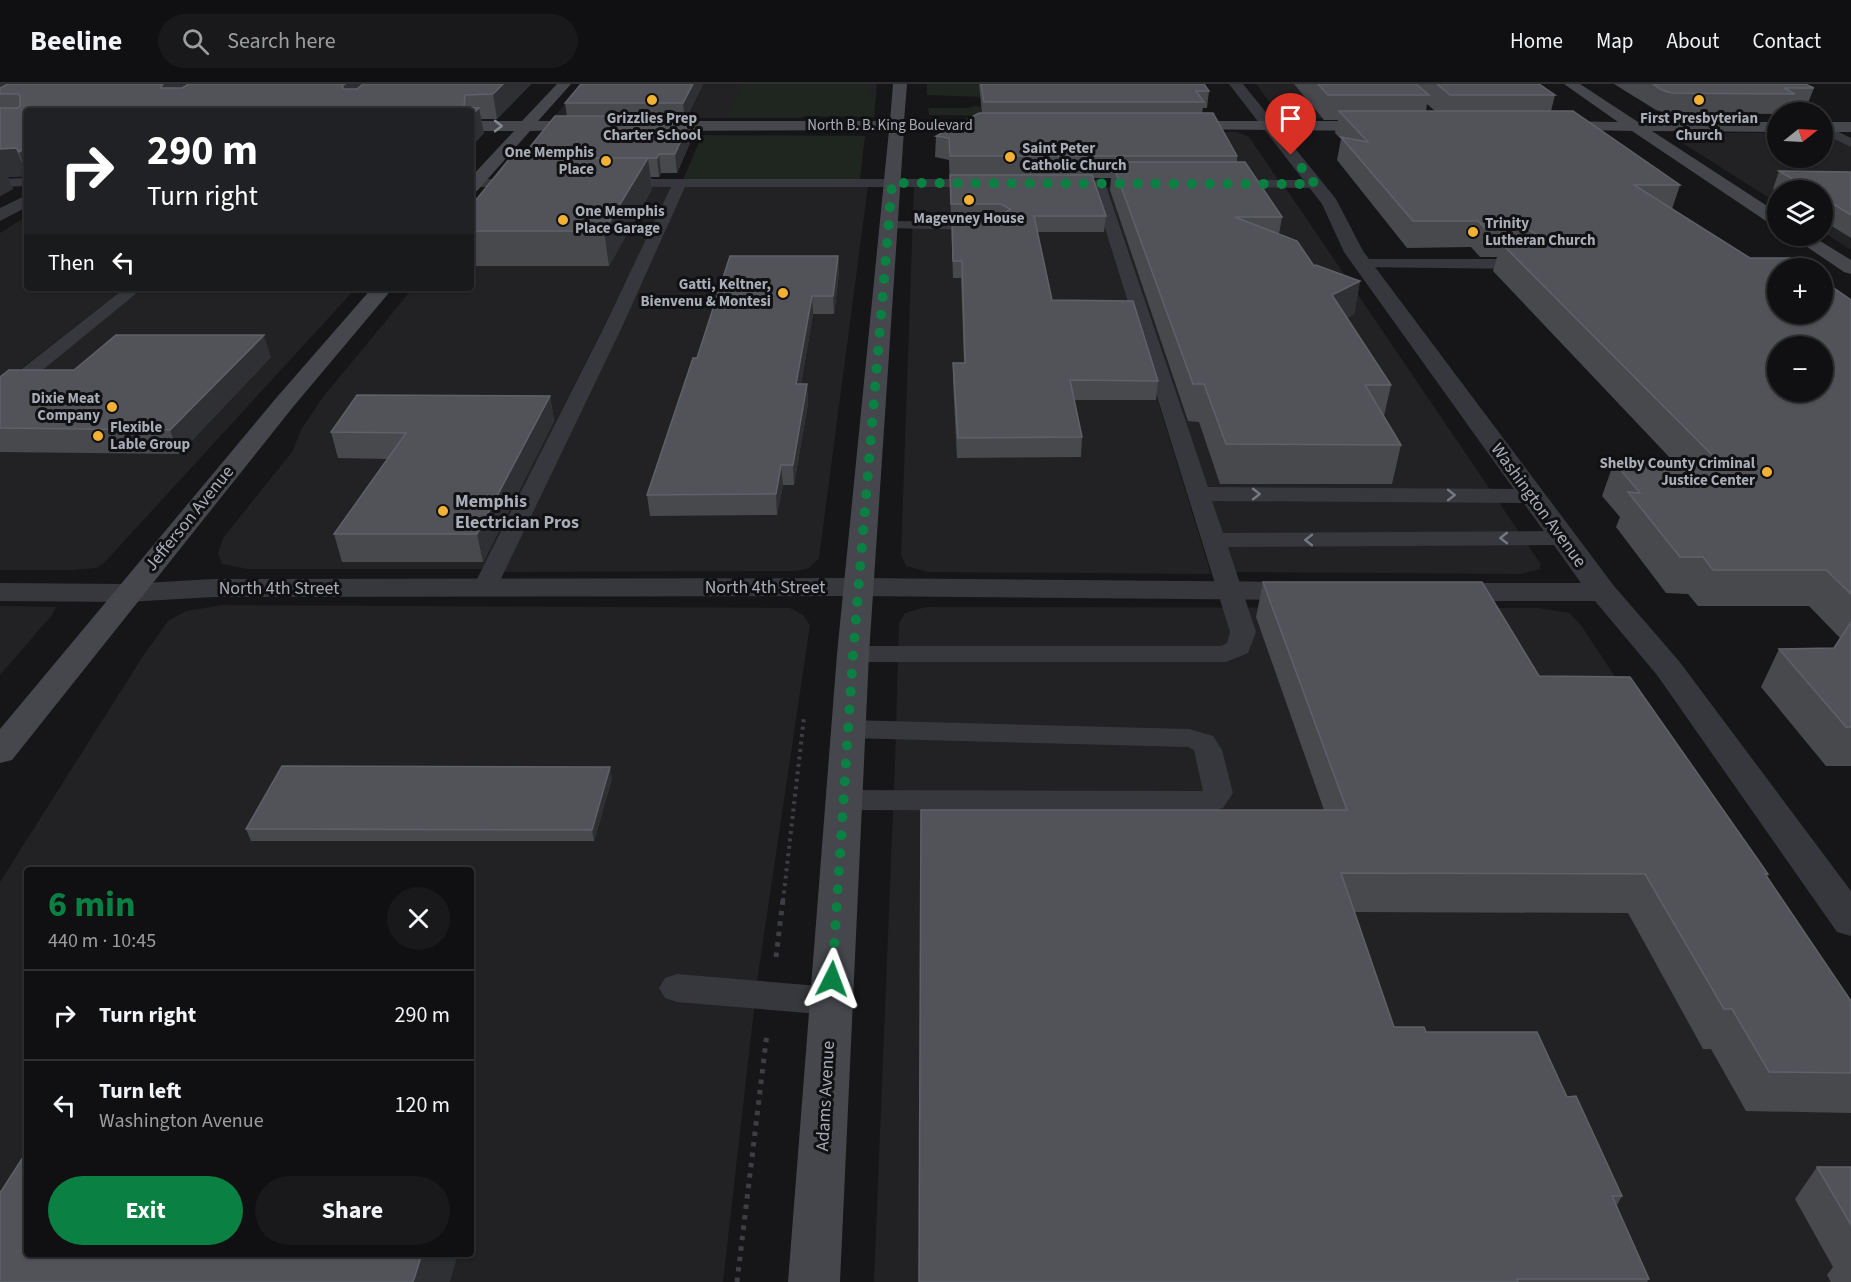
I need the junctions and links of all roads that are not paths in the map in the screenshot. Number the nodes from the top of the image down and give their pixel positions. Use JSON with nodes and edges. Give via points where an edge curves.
{"nodes":[{"id":1,"x":564,"y":84,"type":"edge"},
{"id":2,"x":900,"y":84,"type":"edge"},
{"id":3,"x":1236,"y":84,"type":"edge"},
{"id":4,"x":1571,"y":84,"type":"edge"},
{"id":5,"x":897,"y":125,"type":"junction"},
{"id":6,"x":1017,"y":125,"type":"edge"},
{"id":7,"x":474,"y":126,"type":"edge"},
{"id":8,"x":525,"y":126,"type":"junction"},
{"id":9,"x":606,"y":126,"type":"edge"},
{"id":10,"x":630,"y":126,"type":"edge"},
{"id":11,"x":1158,"y":126,"type":"edge"},
{"id":12,"x":1267,"y":126,"type":"junction"},
{"id":13,"x":1393,"y":126,"type":"edge"},
{"id":14,"x":1537,"y":126,"type":"edge"},
{"id":15,"x":1635,"y":126,"type":"junction"},
{"id":16,"x":1767,"y":127,"type":"edge"},
{"id":17,"x":1833,"y":127,"type":"edge"},
{"id":18,"x":1851,"y":127,"type":"edge"},
{"id":19,"x":1833,"y":133,"type":"edge"},
{"id":20,"x":1851,"y":142,"type":"edge"},
{"id":21,"x":24,"y":182,"type":"edge"},
{"id":22,"x":474,"y":182,"type":"edge"},
{"id":23,"x":0,"y":183,"type":"edge"},
{"id":24,"x":539,"y":183,"type":"edge"},
{"id":25,"x":597,"y":183,"type":"edge"},
{"id":26,"x":679,"y":183,"type":"junction"},
{"id":27,"x":892,"y":183,"type":"junction"},
{"id":28,"x":1004,"y":183,"type":"edge"},
{"id":29,"x":1098,"y":183,"type":"edge"},
{"id":30,"x":474,"y":184,"type":"edge"},
{"id":31,"x":1215,"y":184,"type":"edge"},
{"id":32,"x":1315,"y":184,"type":"junction"},
{"id":33,"x":24,"y":202,"type":"edge"},
{"id":34,"x":1767,"y":214,"type":"edge"},
{"id":35,"x":0,"y":216,"type":"edge"},
{"id":36,"x":888,"y":225,"type":"junction"},
{"id":37,"x":1000,"y":226,"type":"edge"},
{"id":38,"x":1816,"y":246,"type":"edge"},
{"id":39,"x":1364,"y":264,"type":"junction"},
{"id":40,"x":1522,"y":264,"type":"edge"},
{"id":41,"x":1851,"y":268,"type":"edge"},
{"id":42,"x":131,"y":291,"type":"edge"},
{"id":43,"x":380,"y":291,"type":"edge"},
{"id":44,"x":0,"y":395,"type":"edge"},
{"id":45,"x":1198,"y":494,"type":"junction"},
{"id":46,"x":1532,"y":495,"type":"junction"},
{"id":47,"x":1563,"y":538,"type":"junction"},
{"id":48,"x":1213,"y":540,"type":"junction"},
{"id":49,"x":485,"y":587,"type":"junction"},
{"id":50,"x":859,"y":587,"type":"junction"},
{"id":51,"x":1230,"y":590,"type":"junction"},
{"id":52,"x":1335,"y":591,"type":"edge"},
{"id":53,"x":0,"y":592,"type":"edge"},
{"id":54,"x":1417,"y":592,"type":"edge"},
{"id":55,"x":1603,"y":592,"type":"junction"},
{"id":56,"x":128,"y":593,"type":"junction"},
{"id":57,"x":853,"y":654,"type":"junction"},
{"id":58,"x":848,"y":729,"type":"junction"},
{"id":59,"x":0,"y":752,"type":"edge"},
{"id":60,"x":843,"y":800,"type":"junction"},
{"id":61,"x":1851,"y":921,"type":"edge"},
{"id":62,"x":678,"y":988,"type":"dead end"},
{"id":63,"x":831,"y":1001,"type":"junction"},
{"id":64,"x":814,"y":1282,"type":"edge"}],
"edges":[{"from":1,"to":8,"type":"main road"},
{"from":2,"to":5,"type":"main road","name":"Adams Avenue"},
{"from":3,"to":12,"type":"street","name":"Washington Avenue"},
{"from":4,"to":15,"type":"main road"},
{"from":5,"to":6,"type":"main road","name":"North B. B. King Boulevard"},
{"from":5,"to":10,"type":"main road","name":"North B. B. King Boulevard"},
{"from":5,"to":27,"type":"main road","name":"Adams Avenue"},
{"from":7,"to":8,"type":"main road","one_way":true},
{"from":8,"to":9,"type":"main road"},
{"from":8,"to":22,"type":"main road"},
{"from":11,"to":12,"type":"main road"},
{"from":12,"to":13,"type":"main road"},
{"from":12,"to":32,"type":"street","name":"Washington Avenue"},
{"from":14,"to":15,"type":"main road"},
{"from":15,"to":16,"type":"main road"},
{"from":15,"to":34,"type":"main road"},
{"from":17,"to":18,"type":"main road"},
{"from":19,"to":20,"type":"lane"},
{"from":21,"to":23,"type":"lane"},
{"from":24,"to":30,"type":"lane"},
{"from":25,"to":26,"type":"lane"},
{"from":26,"to":27,"type":"lane"},
{"from":26,"to":49,"type":"lane"},
{"from":27,"to":28,"type":"lane"},
{"from":27,"to":36,"type":"main road","name":"Adams Avenue"},
{"from":29,"to":45,"type":"lane"},
{"from":31,"to":32,"type":"lane"},
{"from":32,"to":39,"type":"street","name":"Washington Avenue"},
{"from":33,"to":35,"type":"street"},
{"from":36,"to":37,"type":"lane"},
{"from":36,"to":50,"type":"main road","name":"Adams Avenue"},
{"from":38,"to":41,"type":"main road"},
{"from":39,"to":40,"type":"lane"},
{"from":39,"to":46,"type":"street","name":"Washington Avenue"},
{"from":42,"to":44,"type":"lane"},
{"from":43,"to":56,"type":"main road","name":"Jefferson Avenue"},
{"from":45,"to":46,"type":"lane","one_way":true},
{"from":45,"to":48,"type":"lane"},
{"from":46,"to":47,"type":"street","name":"Washington Avenue"},
{"from":47,"to":48,"type":"lane","one_way":true},
{"from":47,"to":55,"type":"street","name":"Washington Avenue"},
{"from":48,"to":51,"type":"lane"},
{"from":49,"to":50,"type":"street","name":"North 4th Street"},
{"from":49,"to":56,"type":"street","name":"North 4th Street","via":[[214,588]]},
{"from":50,"to":51,"type":"street","name":"North 4th Street"},
{"from":50,"to":57,"type":"main road","name":"Adams Avenue"},
{"from":51,"to":52,"type":"street","name":"North 4th Street"},
{"from":51,"to":57,"type":"lane","via":[[1243,632],[1239,647],[1226,654]]},
{"from":53,"to":56,"type":"street","name":"North 4th Street"},
{"from":54,"to":55,"type":"street"},
{"from":55,"to":61,"type":"street","name":"Washington Avenue","via":[[1668,668]]},
{"from":56,"to":59,"type":"main road","name":"Jefferson Avenue"},
{"from":57,"to":58,"type":"main road","name":"Adams Avenue"},
{"from":58,"to":60,"type":"main road","name":"Adams Avenue"},
{"from":58,"to":60,"type":"lane","via":[[1189,738],[1203,742],[1208,750],[1218,793],[1212,801]]},
{"from":60,"to":63,"type":"main road","name":"Adams Avenue"},
{"from":62,"to":63,"type":"lane"},
{"from":63,"to":64,"type":"main road","name":"Adams Avenue"}]}
